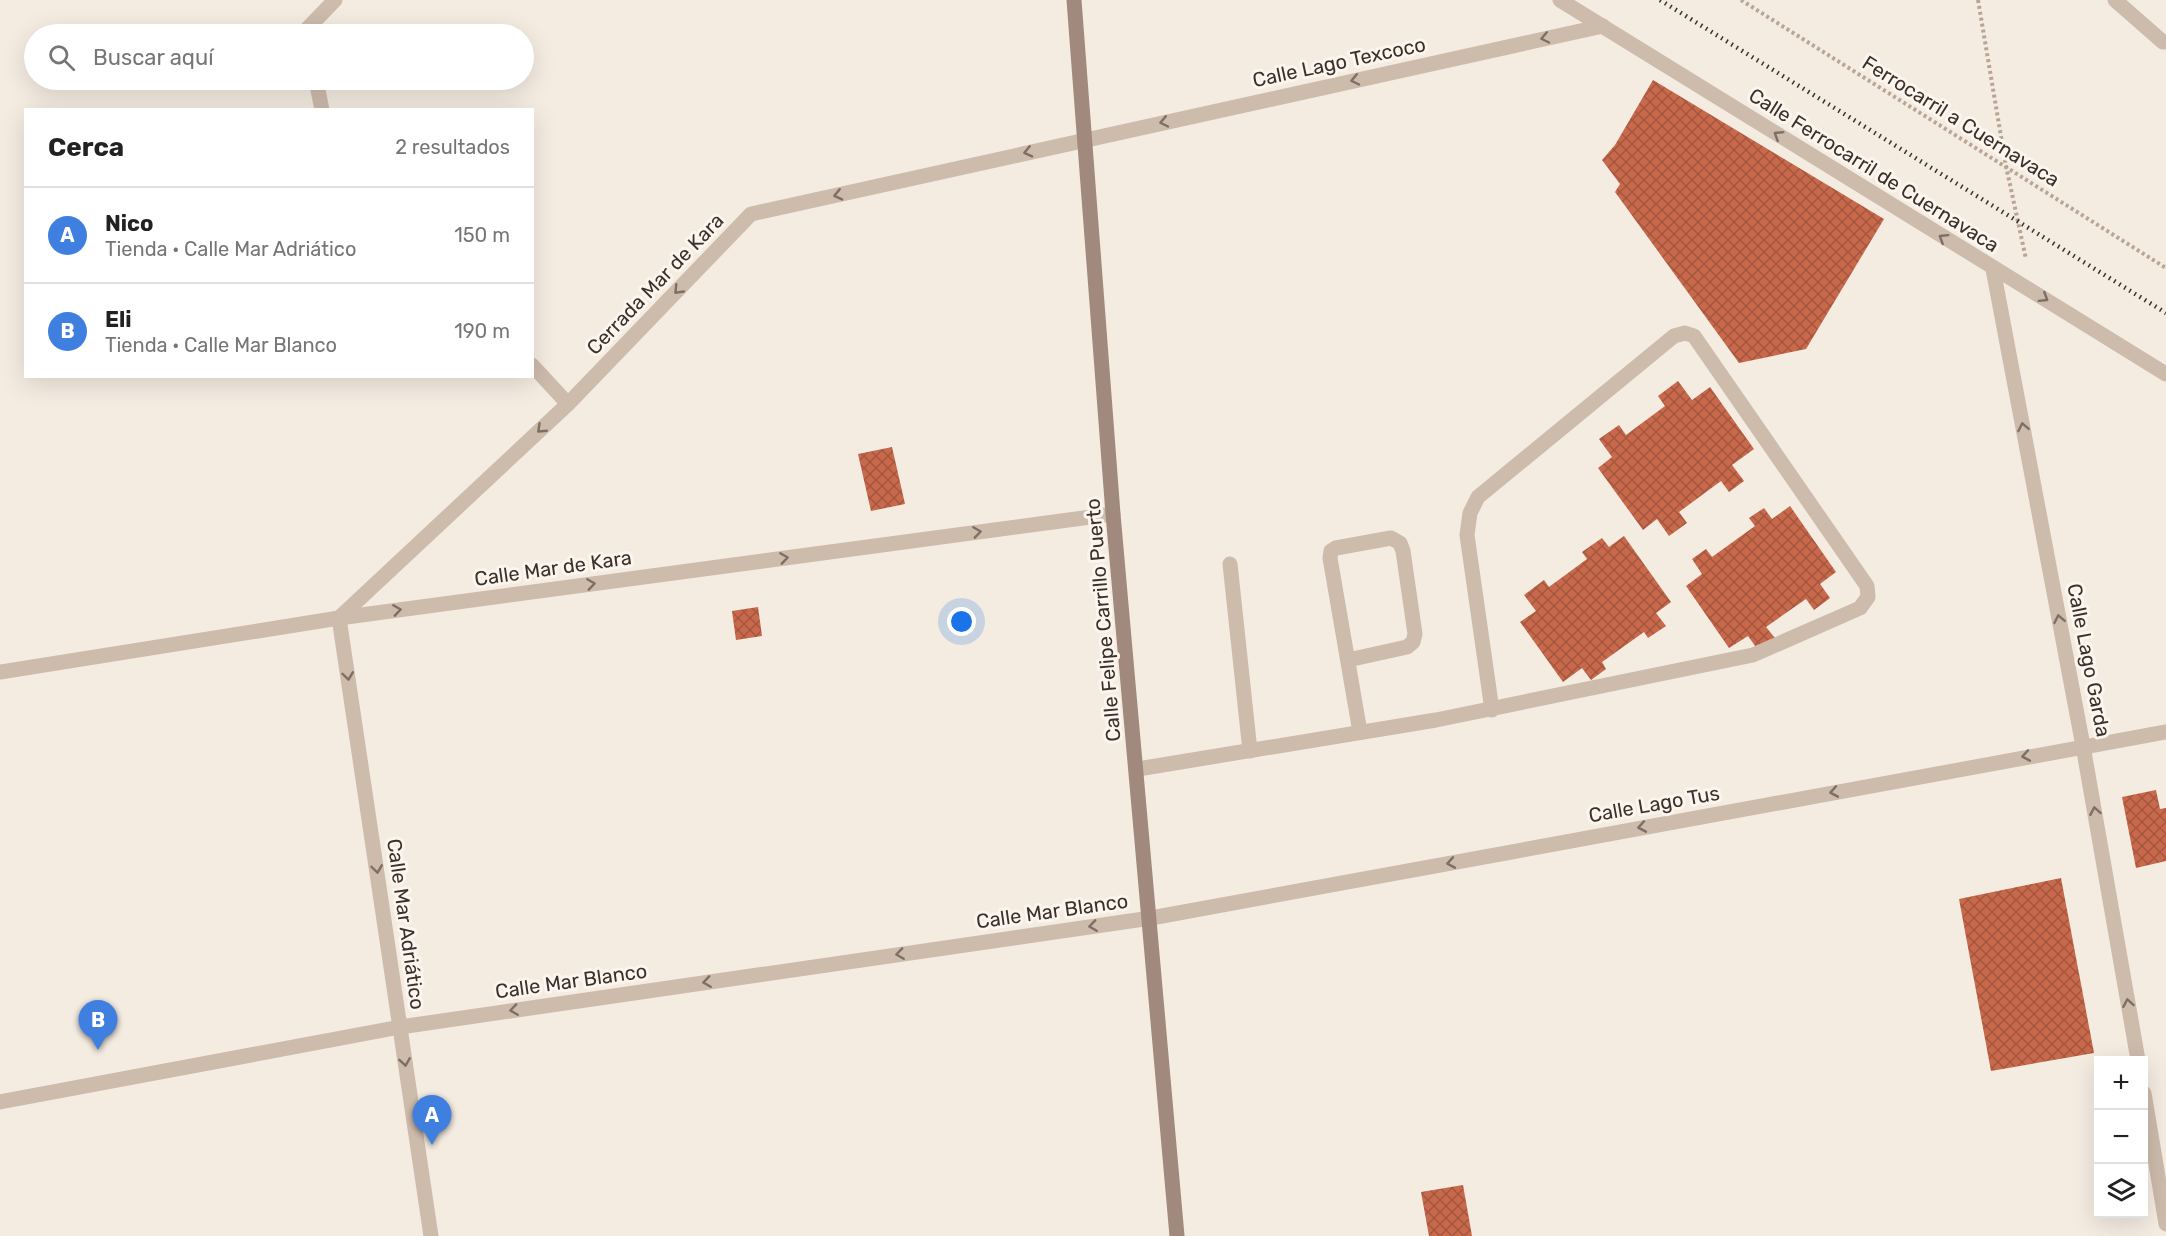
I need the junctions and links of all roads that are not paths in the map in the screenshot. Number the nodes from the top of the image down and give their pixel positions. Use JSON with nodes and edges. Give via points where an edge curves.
{"nodes":[{"id":1,"x":335,"y":0,"type":"edge"},
{"id":2,"x":1074,"y":0,"type":"edge"},
{"id":3,"x":1560,"y":0,"type":"edge"},
{"id":4,"x":2115,"y":0,"type":"edge"},
{"id":5,"x":312,"y":24,"type":"edge"},
{"id":6,"x":1602,"y":26,"type":"junction"},
{"id":7,"x":2163,"y":42,"type":"dead end"},
{"id":8,"x":318,"y":90,"type":"edge"},
{"id":9,"x":322,"y":108,"type":"edge"},
{"id":10,"x":1086,"y":139,"type":"junction"},
{"id":11,"x":1993,"y":269,"type":"junction"},
{"id":12,"x":534,"y":367,"type":"edge"},
{"id":13,"x":2166,"y":374,"type":"edge"},
{"id":14,"x":568,"y":404,"type":"junction"},
{"id":15,"x":1113,"y":514,"type":"junction"},
{"id":16,"x":1230,"y":564,"type":"dead end"},
{"id":17,"x":339,"y":618,"type":"junction"},
{"id":18,"x":1348,"y":660,"type":"junction"},
{"id":19,"x":0,"y":672,"type":"edge"},
{"id":20,"x":1492,"y":710,"type":"junction"},
{"id":21,"x":1360,"y":732,"type":"junction"},
{"id":22,"x":2166,"y":732,"type":"edge"},
{"id":23,"x":2083,"y":746,"type":"junction"},
{"id":24,"x":1250,"y":751,"type":"junction"},
{"id":25,"x":1138,"y":769,"type":"junction"},
{"id":26,"x":1151,"y":918,"type":"junction"},
{"id":27,"x":400,"y":1027,"type":"junction"},
{"id":28,"x":2137,"y":1056,"type":"edge"},
{"id":29,"x":0,"y":1102,"type":"edge"},
{"id":30,"x":2147,"y":1110,"type":"edge"},
{"id":31,"x":2166,"y":1224,"type":"edge"},
{"id":32,"x":431,"y":1236,"type":"edge"},
{"id":33,"x":1177,"y":1236,"type":"edge"}],
"edges":[{"from":1,"to":5,"type":"street"},
{"from":2,"to":10,"type":"street","name":"Calle Felipe Carrillo Puerto"},
{"from":3,"to":6,"type":"street","name":"Calle Ferrocarril de Cuernavaca"},
{"from":4,"to":7,"type":"street"},
{"from":6,"to":10,"type":"street","name":"Calle Lago Texcoco","one_way":true},
{"from":11,"to":6,"type":"street","name":"Calle Ferrocarril de Cuernavaca","one_way":true},
{"from":8,"to":9,"type":"street"},
{"from":10,"to":14,"type":"street","name":"Cerrada Mar de Kara","one_way":true,"via":[[751,214]]},
{"from":10,"to":15,"type":"street","name":"Calle Felipe Carrillo Puerto"},
{"from":11,"to":13,"type":"street","name":"Calle Ferrocarril de Cuernavaca","one_way":true},
{"from":23,"to":11,"type":"street","name":"Calle Lago Garda","one_way":true},
{"from":12,"to":14,"type":"street"},
{"from":14,"to":17,"type":"street","name":"Cerrada Mar de Kara","one_way":true},
{"from":17,"to":15,"type":"street","name":"Calle Mar de Kara","one_way":true},
{"from":15,"to":25,"type":"street","name":"Calle Felipe Carrillo Puerto"},
{"from":16,"to":24,"type":"street"},
{"from":17,"to":19,"type":"street","name":"Calle Mar de Kara"},
{"from":17,"to":27,"type":"street","name":"Calle Mar Adriático","one_way":true},
{"from":18,"to":18,"type":"street","via":[[1407,647],[1413,642],[1403,550],[1392,538],[1331,551]]},
{"from":18,"to":21,"type":"street"},
{"from":20,"to":20,"type":"street","via":[[1467,535],[1470,513],[1478,497],[1674,336],[1694,336],[1867,586],[1868,597],[1860,608],[1753,655]]},
{"from":20,"to":21,"type":"street"},
{"from":21,"to":24,"type":"street"},
{"from":22,"to":23,"type":"street","name":"Calle Lago Tus"},
{"from":23,"to":26,"type":"street","name":"Calle Lago Tus","one_way":true},
{"from":28,"to":23,"type":"street","name":"Calle Lago Garda","one_way":true},
{"from":24,"to":25,"type":"street"},
{"from":25,"to":26,"type":"street","name":"Calle Felipe Carrillo Puerto"},
{"from":26,"to":27,"type":"street","name":"Calle Mar Blanco","one_way":true},
{"from":26,"to":33,"type":"street","name":"Calle Felipe Carrillo Puerto"},
{"from":27,"to":29,"type":"street","name":"Calle Mar Blanco"},
{"from":27,"to":32,"type":"street","name":"Calle Mar Adriático","one_way":true},
{"from":30,"to":31,"type":"street"}]}
